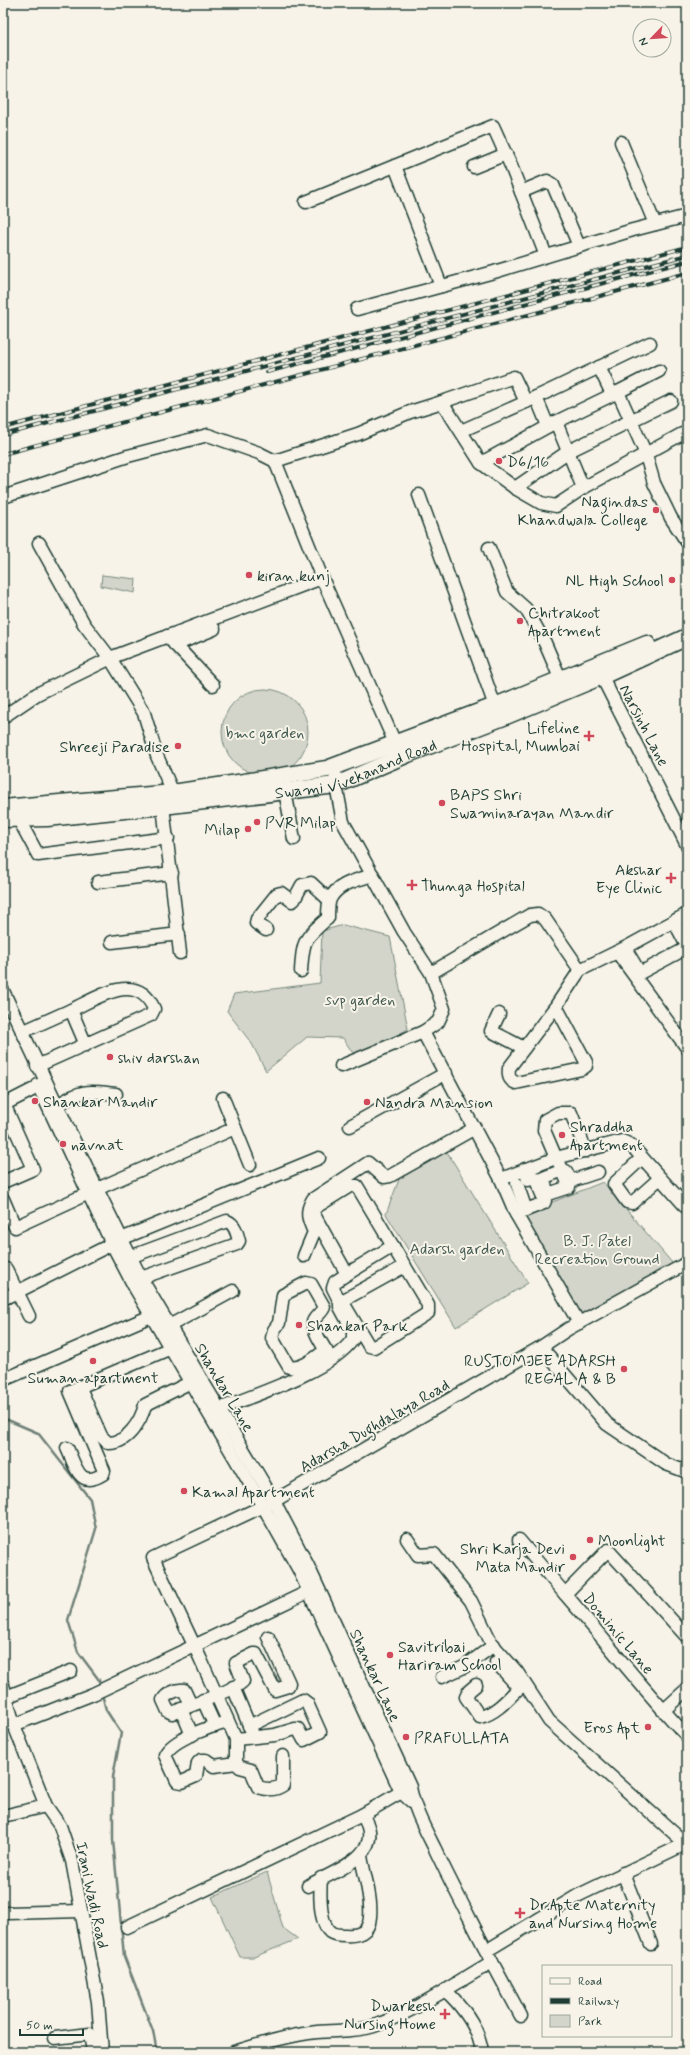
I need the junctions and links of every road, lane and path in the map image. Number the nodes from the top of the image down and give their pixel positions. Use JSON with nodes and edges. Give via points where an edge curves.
{"nodes":[{"id":1,"x":620,"y":142,"type":"dead end"},
{"id":2,"x":506,"y":154,"type":"junction"},
{"id":3,"x":396,"y":166,"type":"junction"},
{"id":4,"x":474,"y":167,"type":"dead end"},
{"id":5,"x":521,"y":192,"type":"junction"},
{"id":6,"x":306,"y":202,"type":"dead end"},
{"id":7,"x":687,"y":216,"type":"edge"},
{"id":8,"x":655,"y":224,"type":"junction"},
{"id":9,"x":579,"y":246,"type":"junction"},
{"id":10,"x":546,"y":256,"type":"junction"},
{"id":11,"x":441,"y":286,"type":"junction"},
{"id":12,"x":357,"y":309,"type":"dead end"},
{"id":13,"x":650,"y":343,"type":"dead end"},
{"id":14,"x":599,"y":367,"type":"junction"},
{"id":15,"x":659,"y":371,"type":"dead end"},
{"id":16,"x":615,"y":393,"type":"junction"},
{"id":17,"x":531,"y":400,"type":"junction"},
{"id":18,"x":442,"y":402,"type":"junction"},
{"id":19,"x":671,"y":402,"type":"dead end"},
{"id":20,"x":632,"y":420,"type":"junction"},
{"id":21,"x":552,"y":424,"type":"junction"},
{"id":22,"x":461,"y":431,"type":"junction"},
{"id":23,"x":682,"y":434,"type":"dead end"},
{"id":24,"x":569,"y":451,"type":"junction"},
{"id":25,"x":646,"y":452,"type":"junction"},
{"id":26,"x":275,"y":461,"type":"junction"},
{"id":27,"x":481,"y":463,"type":"junction"},
{"id":28,"x":514,"y":488,"type":"junction"},
{"id":29,"x":583,"y":488,"type":"junction"},
{"id":30,"x":419,"y":496,"type":"dead end"},
{"id":31,"x":3,"y":497,"type":"edge"},
{"id":32,"x":687,"y":542,"type":"edge"},
{"id":33,"x":39,"y":543,"type":"dead end"},
{"id":34,"x":489,"y":548,"type":"dead end"},
{"id":35,"x":322,"y":578,"type":"junction"},
{"id":36,"x":687,"y":628,"type":"edge"},
{"id":37,"x":687,"y":637,"type":"edge"},
{"id":38,"x":174,"y":639,"type":"junction"},
{"id":39,"x":110,"y":658,"type":"junction"},
{"id":40,"x":599,"y":670,"type":"junction"},
{"id":41,"x":560,"y":678,"type":"junction"},
{"id":42,"x":213,"y":685,"type":"dead end"},
{"id":43,"x":495,"y":706,"type":"junction"},
{"id":44,"x":3,"y":717,"type":"edge"},
{"id":45,"x":395,"y":743,"type":"junction"},
{"id":46,"x":335,"y":766,"type":"junction"},
{"id":47,"x":336,"y":785,"type":"junction"},
{"id":48,"x":285,"y":792,"type":"junction"},
{"id":49,"x":173,"y":793,"type":"junction"},
{"id":50,"x":163,"y":806,"type":"junction"},
{"id":51,"x":3,"y":808,"type":"edge"},
{"id":52,"x":10,"y":819,"type":"edge"},
{"id":53,"x":168,"y":838,"type":"junction"},
{"id":54,"x":294,"y":839,"type":"dead end"},
{"id":55,"x":687,"y":845,"type":"edge"},
{"id":56,"x":172,"y":873,"type":"junction"},
{"id":57,"x":373,"y":875,"type":"junction"},
{"id":58,"x":98,"y":882,"type":"dead end"},
{"id":59,"x":329,"y":900,"type":"junction"},
{"id":60,"x":687,"y":914,"type":"edge"},
{"id":61,"x":674,"y":921,"type":"junction"},
{"id":62,"x":266,"y":930,"type":"dead end"},
{"id":63,"x":179,"y":934,"type":"junction"},
{"id":64,"x":112,"y":942,"type":"dead end"},
{"id":65,"x":621,"y":950,"type":"junction"},
{"id":66,"x":180,"y":953,"type":"dead end"},
{"id":67,"x":580,"y":970,"type":"junction"},
{"id":68,"x":301,"y":971,"type":"dead end"},
{"id":69,"x":431,"y":973,"type":"junction"},
{"id":70,"x":3,"y":991,"type":"edge"},
{"id":71,"x":556,"y":1006,"type":"junction"},
{"id":72,"x":3,"y":1009,"type":"edge"},
{"id":73,"x":71,"y":1010,"type":"junction"},
{"id":74,"x":498,"y":1014,"type":"dead end"},
{"id":75,"x":22,"y":1032,"type":"junction"},
{"id":76,"x":423,"y":1032,"type":"junction"},
{"id":77,"x":86,"y":1045,"type":"junction"},
{"id":78,"x":524,"y":1048,"type":"junction"},
{"id":79,"x":687,"y":1048,"type":"edge"},
{"id":80,"x":38,"y":1066,"type":"junction"},
{"id":81,"x":341,"y":1066,"type":"dead end"},
{"id":82,"x":446,"y":1073,"type":"junction"},
{"id":83,"x":43,"y":1085,"type":"junction"},
{"id":84,"x":116,"y":1094,"type":"dead end"},
{"id":85,"x":223,"y":1098,"type":"dead end"},
{"id":86,"x":3,"y":1104,"type":"edge"},
{"id":87,"x":58,"y":1105,"type":"junction"},
{"id":88,"x":350,"y":1126,"type":"dead end"},
{"id":89,"x":235,"y":1128,"type":"junction"},
{"id":90,"x":475,"y":1128,"type":"junction"},
{"id":91,"x":584,"y":1146,"type":"junction"},
{"id":92,"x":557,"y":1157,"type":"junction"},
{"id":93,"x":319,"y":1158,"type":"dead end"},
{"id":94,"x":642,"y":1158,"type":"junction"},
{"id":95,"x":539,"y":1164,"type":"junction"},
{"id":96,"x":250,"y":1165,"type":"dead end"},
{"id":97,"x":563,"y":1170,"type":"junction"},
{"id":98,"x":598,"y":1172,"type":"dead end"},
{"id":99,"x":545,"y":1177,"type":"junction"},
{"id":100,"x":660,"y":1178,"type":"junction"},
{"id":101,"x":501,"y":1179,"type":"junction"},
{"id":102,"x":524,"y":1179,"type":"junction"},
{"id":103,"x":3,"y":1182,"type":"edge"},
{"id":104,"x":93,"y":1191,"type":"junction"},
{"id":105,"x":3,"y":1199,"type":"edge"},
{"id":106,"x":687,"y":1208,"type":"edge"},
{"id":107,"x":521,"y":1212,"type":"junction"},
{"id":108,"x":117,"y":1242,"type":"junction"},
{"id":109,"x":393,"y":1246,"type":"junction"},
{"id":110,"x":304,"y":1256,"type":"dead end"},
{"id":111,"x":130,"y":1257,"type":"junction"},
{"id":112,"x":687,"y":1263,"type":"edge"},
{"id":113,"x":405,"y":1266,"type":"junction"},
{"id":114,"x":6,"y":1269,"type":"dead end"},
{"id":115,"x":347,"y":1274,"type":"junction"},
{"id":116,"x":141,"y":1278,"type":"junction"},
{"id":117,"x":234,"y":1291,"type":"dead end"},
{"id":118,"x":18,"y":1292,"type":"junction"},
{"id":119,"x":3,"y":1299,"type":"edge"},
{"id":120,"x":340,"y":1302,"type":"junction"},
{"id":121,"x":156,"y":1314,"type":"junction"},
{"id":122,"x":29,"y":1316,"type":"dead end"},
{"id":123,"x":580,"y":1323,"type":"junction"},
{"id":124,"x":169,"y":1326,"type":"junction"},
{"id":125,"x":541,"y":1347,"type":"junction"},
{"id":126,"x":171,"y":1348,"type":"junction"},
{"id":127,"x":328,"y":1355,"type":"junction"},
{"id":128,"x":3,"y":1380,"type":"edge"},
{"id":129,"x":191,"y":1382,"type":"junction"},
{"id":130,"x":80,"y":1388,"type":"junction"},
{"id":131,"x":214,"y":1411,"type":"junction"},
{"id":132,"x":67,"y":1448,"type":"dead end"},
{"id":133,"x":687,"y":1472,"type":"edge"},
{"id":134,"x":269,"y":1503,"type":"junction"},
{"id":135,"x":407,"y":1539,"type":"dead end"},
{"id":136,"x":519,"y":1540,"type":"dead end"},
{"id":137,"x":313,"y":1589,"type":"junction"},
{"id":138,"x":565,"y":1594,"type":"junction"},
{"id":139,"x":268,"y":1637,"type":"dead end"},
{"id":140,"x":687,"y":1637,"type":"edge"},
{"id":141,"x":492,"y":1642,"type":"junction"},
{"id":142,"x":194,"y":1646,"type":"junction"},
{"id":143,"x":469,"y":1653,"type":"dead end"},
{"id":144,"x":496,"y":1662,"type":"dead end"},
{"id":145,"x":71,"y":1671,"type":"dead end"},
{"id":146,"x":442,"y":1677,"type":"dead end"},
{"id":147,"x":3,"y":1685,"type":"edge"},
{"id":148,"x":476,"y":1685,"type":"dead end"},
{"id":149,"x":522,"y":1686,"type":"junction"},
{"id":150,"x":233,"y":1687,"type":"junction"},
{"id":151,"x":687,"y":1689,"type":"edge"},
{"id":152,"x":216,"y":1694,"type":"junction"},
{"id":153,"x":6,"y":1698,"type":"junction"},
{"id":154,"x":203,"y":1700,"type":"junction"},
{"id":155,"x":663,"y":1711,"type":"junction"},
{"id":156,"x":9,"y":1718,"type":"edge"},
{"id":157,"x":228,"y":1722,"type":"junction"},
{"id":158,"x":215,"y":1726,"type":"junction"},
{"id":159,"x":251,"y":1732,"type":"junction"},
{"id":160,"x":192,"y":1735,"type":"junction"},
{"id":161,"x":687,"y":1736,"type":"edge"},
{"id":162,"x":236,"y":1739,"type":"junction"},
{"id":163,"x":283,"y":1756,"type":"dead end"},
{"id":164,"x":236,"y":1763,"type":"junction"},
{"id":165,"x":405,"y":1789,"type":"junction"},
{"id":166,"x":46,"y":1806,"type":"junction"},
{"id":167,"x":362,"y":1815,"type":"junction"},
{"id":168,"x":3,"y":1816,"type":"edge"},
{"id":169,"x":686,"y":1844,"type":"edge"},
{"id":170,"x":361,"y":1856,"type":"junction"},
{"id":171,"x":623,"y":1873,"type":"junction"},
{"id":172,"x":321,"y":1878,"type":"junction"},
{"id":173,"x":308,"y":1886,"type":"dead end"},
{"id":174,"x":81,"y":1910,"type":"junction"},
{"id":175,"x":8,"y":1913,"type":"dead end"},
{"id":176,"x":127,"y":1927,"type":"dead end"},
{"id":177,"x":651,"y":1944,"type":"dead end"},
{"id":178,"x":486,"y":1951,"type":"junction"},
{"id":179,"x":492,"y":1962,"type":"junction"},
{"id":180,"x":445,"y":1990,"type":"junction"},
{"id":181,"x":521,"y":2016,"type":"dead end"},
{"id":182,"x":95,"y":2034,"type":"junction"},
{"id":183,"x":55,"y":2038,"type":"dead end"},
{"id":184,"x":93,"y":2052,"type":"edge"},
{"id":185,"x":102,"y":2052,"type":"edge"},
{"id":186,"x":234,"y":2052,"type":"edge"},
{"id":187,"x":482,"y":2052,"type":"edge"}],
"edges":[{"from":1,"to":8,"type":"street"},
{"from":2,"to":3,"type":"street","via":[[493,126]]},
{"from":2,"to":4,"type":"street"},
{"from":2,"to":5,"type":"street"},
{"from":3,"to":6,"type":"street"},
{"from":3,"to":11,"type":"street"},
{"from":5,"to":9,"type":"street","via":[[547,181],[553,185]]},
{"from":5,"to":10,"type":"street"},
{"from":7,"to":8,"type":"street"},
{"from":8,"to":9,"type":"street"},
{"from":9,"to":10,"type":"street"},
{"from":10,"to":11,"type":"street"},
{"from":11,"to":12,"type":"street"},
{"from":13,"to":14,"type":"street"},
{"from":14,"to":16,"type":"street"},
{"from":14,"to":17,"type":"street"},
{"from":15,"to":16,"type":"street"},
{"from":16,"to":20,"type":"street"},
{"from":16,"to":21,"type":"street"},
{"from":17,"to":18,"type":"street","via":[[514,377]]},
{"from":17,"to":21,"type":"street"},
{"from":17,"to":22,"type":"street"},
{"from":18,"to":22,"type":"street"},
{"from":18,"to":26,"type":"street","via":[[410,412],[358,434]]},
{"from":19,"to":20,"type":"street"},
{"from":20,"to":24,"type":"street"},
{"from":20,"to":25,"type":"street"},
{"from":21,"to":24,"type":"street"},
{"from":21,"to":27,"type":"street"},
{"from":22,"to":27,"type":"street"},
{"from":23,"to":25,"type":"street"},
{"from":24,"to":28,"type":"street"},
{"from":24,"to":29,"type":"street"},
{"from":25,"to":29,"type":"street"},
{"from":25,"to":32,"type":"street","via":[[654,483],[671,518]]},
{"from":26,"to":31,"type":"street","via":[[208,435],[128,456]]},
{"from":26,"to":35,"type":"street"},
{"from":27,"to":28,"type":"street"},
{"from":28,"to":29,"type":"street","via":[[541,503],[556,506]]},
{"from":30,"to":43,"type":"street"},
{"from":33,"to":39,"type":"street","via":[[84,624]]},
{"from":34,"to":41,"type":"street","via":[[508,592],[526,609],[545,643]]},
{"from":35,"to":38,"type":"street","via":[[213,627]]},
{"from":35,"to":45,"type":"street"},
{"from":36,"to":40,"type":"main road","name":"Swami Vivekanand Road"},
{"from":37,"to":40,"type":"main road","name":"Swami Vivekanand Road"},
{"from":38,"to":39,"type":"street"},
{"from":38,"to":42,"type":"street"},
{"from":39,"to":44,"type":"street","via":[[37,694]]},
{"from":39,"to":49,"type":"street","via":[[144,713],[157,756]]},
{"from":40,"to":41,"type":"main road","name":"Swami Vivekanand Road"},
{"from":40,"to":47,"type":"main road","name":"Swami Vivekanand Road","via":[[501,718]]},
{"from":40,"to":55,"type":"street","name":"Narsinh Lane"},
{"from":41,"to":43,"type":"main road","name":"Swami Vivekanand Road"},
{"from":43,"to":45,"type":"main road","name":"Swami Vivekanand Road"},
{"from":45,"to":46,"type":"main road","name":"Swami Vivekanand Road"},
{"from":46,"to":47,"type":"street"},
{"from":46,"to":49,"type":"main road","name":"Swami Vivekanand Road"},
{"from":47,"to":48,"type":"main road","name":"Swami Vivekanand Road"},
{"from":47,"to":57,"type":"street","via":[[343,822]]},
{"from":48,"to":50,"type":"main road","name":"Swami Vivekanand Road"},
{"from":48,"to":54,"type":"street"},
{"from":49,"to":51,"type":"main road","name":"Swami Vivekanand Road"},
{"from":50,"to":52,"type":"main road","name":"Swami Vivekanand Road","via":[[47,818]]},
{"from":50,"to":53,"type":"street"},
{"from":52,"to":53,"type":"street","via":[[38,855]]},
{"from":53,"to":56,"type":"street"},
{"from":56,"to":58,"type":"street"},
{"from":56,"to":63,"type":"street"},
{"from":57,"to":59,"type":"street","via":[[347,884],[337,890]]},
{"from":57,"to":69,"type":"street","via":[[404,932]]},
{"from":59,"to":62,"type":"street","via":[[311,883],[302,885],[292,901],[281,893],[277,894],[257,919],[256,923]]},
{"from":59,"to":68,"type":"street","via":[[328,918],[309,934],[303,944]]},
{"from":60,"to":61,"type":"street"},
{"from":61,"to":65,"type":"street"},
{"from":61,"to":65,"type":"street","via":[[687,946],[685,950],[640,972]]},
{"from":63,"to":64,"type":"street"},
{"from":63,"to":66,"type":"street"},
{"from":65,"to":67,"type":"street"},
{"from":65,"to":79,"type":"street"},
{"from":67,"to":69,"type":"street","via":[[545,919],[538,914],[530,915]]},
{"from":67,"to":71,"type":"street"},
{"from":69,"to":76,"type":"street","via":[[444,1009],[438,1022]]},
{"from":70,"to":75,"type":"street","name":"Shankar Lane"},
{"from":71,"to":78,"type":"street"},
{"from":71,"to":78,"type":"street","via":[[586,1066],[516,1083],[511,1081],[508,1075],[509,1068]]},
{"from":72,"to":83,"type":"street","name":"Shankar Lane"},
{"from":73,"to":75,"type":"street"},
{"from":73,"to":77,"type":"street"},
{"from":73,"to":77,"type":"street","via":[[104,994],[125,988],[143,994],[154,1009],[151,1015]]},
{"from":74,"to":78,"type":"street","via":[[491,1031]]},
{"from":75,"to":80,"type":"street","name":"Shankar Lane"},
{"from":76,"to":81,"type":"street"},
{"from":76,"to":82,"type":"street"},
{"from":77,"to":80,"type":"street"},
{"from":80,"to":83,"type":"street","name":"Shankar Lane"},
{"from":82,"to":88,"type":"street"},
{"from":82,"to":90,"type":"street"},
{"from":83,"to":86,"type":"street"},
{"from":83,"to":87,"type":"street","name":"Shankar Lane"},
{"from":83,"to":104,"type":"street","name":"Shankar Lane"},
{"from":84,"to":87,"type":"street","via":[[76,1093]]},
{"from":85,"to":89,"type":"street"},
{"from":86,"to":103,"type":"street","via":[[33,1169]]},
{"from":87,"to":104,"type":"street","name":"Shankar Lane"},
{"from":89,"to":96,"type":"street"},
{"from":89,"to":104,"type":"street"},
{"from":90,"to":101,"type":"street"},
{"from":90,"to":110,"type":"street","via":[[390,1176],[384,1177],[368,1163],[313,1199],[307,1216],[314,1232]]},
{"from":91,"to":92,"type":"street"},
{"from":91,"to":92,"type":"street","via":[[571,1113],[558,1113],[547,1117],[544,1130]]},
{"from":91,"to":94,"type":"street","via":[[622,1141],[632,1145]]},
{"from":92,"to":95,"type":"street"},
{"from":92,"to":97,"type":"street"},
{"from":92,"to":98,"type":"street","via":[[571,1181]]},
{"from":93,"to":108,"type":"street"},
{"from":94,"to":100,"type":"street"},
{"from":94,"to":100,"type":"street","via":[[614,1184],[627,1202],[632,1203]]},
{"from":95,"to":99,"type":"street"},
{"from":95,"to":102,"type":"street"},
{"from":97,"to":99,"type":"street"},
{"from":97,"to":99,"type":"street","via":[[569,1185],[563,1190],[548,1194],[542,1180]]},
{"from":100,"to":106,"type":"street"},
{"from":101,"to":102,"type":"street"},
{"from":101,"to":107,"type":"street"},
{"from":102,"to":107,"type":"street"},
{"from":102,"to":107,"type":"street","via":[[535,1178],[545,1200],[544,1203]]},
{"from":104,"to":105,"type":"street","via":[[15,1227]]},
{"from":104,"to":108,"type":"street","name":"Shankar Lane"},
{"from":107,"to":123,"type":"street"},
{"from":108,"to":111,"type":"street","name":"Shankar Lane"},
{"from":108,"to":118,"type":"street"},
{"from":108,"to":121,"type":"street","name":"Shankar Lane"},
{"from":109,"to":113,"type":"street"},
{"from":109,"to":115,"type":"street"},
{"from":109,"to":115,"type":"street","via":[[357,1186],[350,1186],[314,1209],[313,1213]]},
{"from":111,"to":116,"type":"street","name":"Shankar Lane"},
{"from":111,"to":116,"type":"street","via":[[227,1221],[232,1223],[239,1241],[237,1244]]},
{"from":112,"to":123,"type":"street","name":"Adarsha Dughdalaya Road"},
{"from":113,"to":120,"type":"street"},
{"from":113,"to":120,"type":"street","via":[[428,1305],[428,1313],[374,1347],[369,1346]]},
{"from":114,"to":118,"type":"street"},
{"from":115,"to":120,"type":"street","via":[[335,1282],[333,1288]]},
{"from":116,"to":121,"type":"street","name":"Shankar Lane"},
{"from":117,"to":124,"type":"street"},
{"from":118,"to":119,"type":"street"},
{"from":118,"to":122,"type":"street"},
{"from":120,"to":127,"type":"street","via":[[340,1307],[353,1331],[354,1342]]},
{"from":121,"to":124,"type":"street","name":"Shankar Lane"},
{"from":121,"to":126,"type":"street","name":"Shankar Lane"},
{"from":121,"to":128,"type":"street"},
{"from":123,"to":125,"type":"street","name":"Adarsha Dughdalaya Road"},
{"from":124,"to":131,"type":"street","name":"Shankar Lane"},
{"from":125,"to":133,"type":"street","via":[[606,1424],[666,1464]]},
{"from":125,"to":134,"type":"street","name":"Adarsha Dughdalaya Road"},
{"from":126,"to":129,"type":"street","name":"Shankar Lane"},
{"from":126,"to":130,"type":"street"},
{"from":127,"to":127,"type":"street","via":[[295,1368],[289,1367],[272,1338],[279,1323],[283,1295],[306,1283],[312,1284],[324,1306],[312,1326]]},
{"from":127,"to":131,"type":"street","via":[[279,1386]]},
{"from":129,"to":130,"type":"street","via":[[145,1405],[139,1422],[120,1441],[113,1443],[108,1443],[101,1436]]},
{"from":129,"to":131,"type":"street","name":"Shankar Lane"},
{"from":130,"to":132,"type":"street","via":[[70,1391],[103,1474],[86,1480],[80,1474]]},
{"from":131,"to":134,"type":"street","name":"Shankar Lane"},
{"from":134,"to":137,"type":"street","name":"Shankar Lane"},
{"from":134,"to":142,"type":"street","name":"Adarsha Dughdalaya Road","via":[[153,1558]]},
{"from":135,"to":141,"type":"street","via":[[418,1555],[434,1554],[442,1562],[471,1601]]},
{"from":136,"to":138,"type":"street"},
{"from":137,"to":142,"type":"street"},
{"from":137,"to":165,"type":"street","name":"Shankar Lane"},
{"from":138,"to":140,"type":"street","name":"Dominic Lane","via":[[608,1550]]},
{"from":138,"to":155,"type":"street","name":"Dominic Lane"},
{"from":139,"to":150,"type":"street","via":[[289,1683],[288,1686],[275,1690],[254,1654],[236,1663],[243,1680]]},
{"from":141,"to":143,"type":"street"},
{"from":141,"to":146,"type":"street","via":[[464,1667]]},
{"from":141,"to":149,"type":"street"},
{"from":142,"to":152,"type":"street"},
{"from":142,"to":156,"type":"street","via":[[93,1694]]},
{"from":144,"to":149,"type":"street"},
{"from":145,"to":153,"type":"street"},
{"from":147,"to":153,"type":"street","name":"Irani Wadi Road"},
{"from":148,"to":149,"type":"street","via":[[466,1697],[480,1717],[490,1714]]},
{"from":149,"to":169,"type":"street","via":[[549,1721]]},
{"from":150,"to":152,"type":"street"},
{"from":150,"to":159,"type":"street"},
{"from":151,"to":155,"type":"street"},
{"from":152,"to":154,"type":"street"},
{"from":152,"to":157,"type":"street"},
{"from":153,"to":156,"type":"street","name":"Irani Wadi Road"},
{"from":154,"to":158,"type":"street"},
{"from":154,"to":160,"type":"street","via":[[186,1707]]},
{"from":155,"to":161,"type":"street","name":"Dominic Lane"},
{"from":156,"to":166,"type":"street","name":"Irani Wadi Road"},
{"from":157,"to":158,"type":"street"},
{"from":157,"to":162,"type":"street"},
{"from":158,"to":160,"type":"street"},
{"from":159,"to":159,"type":"street","via":[[275,1735],[298,1729],[304,1740],[320,1732],[307,1703],[303,1700]]},
{"from":159,"to":162,"type":"street"},
{"from":160,"to":164,"type":"street","via":[[167,1750],[165,1755],[176,1781],[182,1782],[196,1776],[198,1763],[202,1760],[214,1766]]},
{"from":162,"to":164,"type":"street"},
{"from":163,"to":164,"type":"street","via":[[284,1785],[278,1789],[258,1787],[251,1770]]},
{"from":165,"to":167,"type":"street"},
{"from":165,"to":178,"type":"street","name":"Shankar Lane"},
{"from":166,"to":168,"type":"street"},
{"from":166,"to":174,"type":"street","name":"Irani Wadi Road","via":[[60,1826],[72,1861]]},
{"from":167,"to":170,"type":"street","via":[[366,1821],[369,1844]]},
{"from":167,"to":176,"type":"street"},
{"from":169,"to":171,"type":"street"},
{"from":170,"to":172,"type":"street"},
{"from":170,"to":172,"type":"street","via":[[370,1918],[362,1934],[336,1935],[329,1931],[319,1898]]},
{"from":171,"to":177,"type":"street"},
{"from":171,"to":178,"type":"street","via":[[579,1895]]},
{"from":172,"to":173,"type":"street"},
{"from":174,"to":175,"type":"street"},
{"from":174,"to":182,"type":"street","name":"Irani Wadi Road","via":[[98,2002]]},
{"from":178,"to":179,"type":"street","name":"Shankar Lane"},
{"from":179,"to":180,"type":"street"},
{"from":179,"to":181,"type":"street","name":"Shankar Lane"},
{"from":180,"to":186,"type":"street","via":[[397,2017],[373,2026],[341,2032],[317,2032],[270,2041]]},
{"from":180,"to":187,"type":"street","via":[[460,2004],[481,2042]]},
{"from":182,"to":183,"type":"street"},
{"from":182,"to":184,"type":"street"},
{"from":182,"to":185,"type":"street","name":"Irani Wadi Road"}]}
